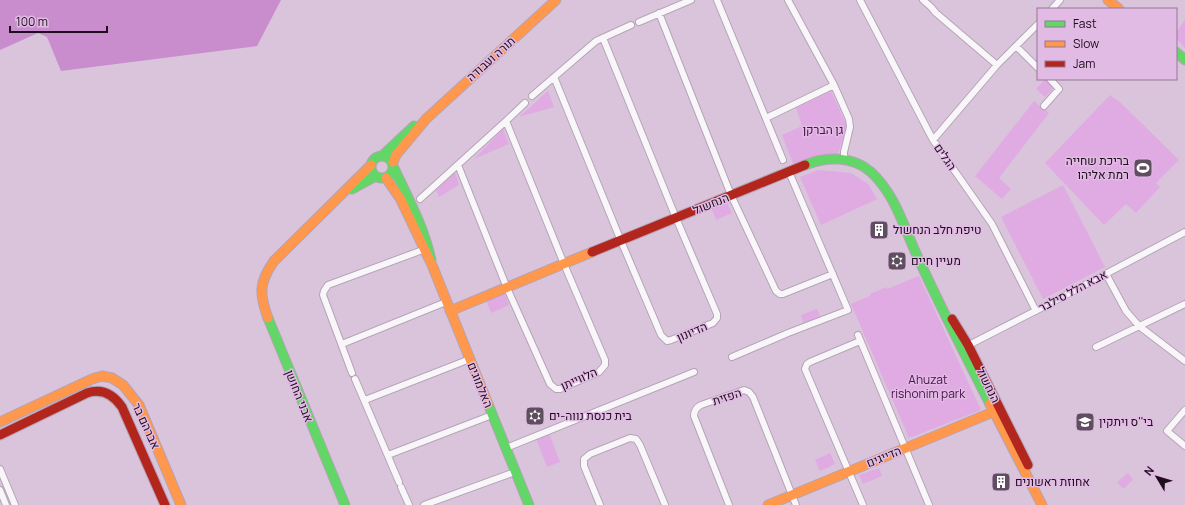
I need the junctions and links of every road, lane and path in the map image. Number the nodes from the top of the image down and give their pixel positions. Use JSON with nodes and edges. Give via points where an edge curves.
{"nodes":[{"id":1,"x":556,"y":0,"type":"edge"},
{"id":2,"x":691,"y":0,"type":"edge"},
{"id":3,"x":717,"y":0,"type":"edge"},
{"id":4,"x":788,"y":0,"type":"edge"},
{"id":5,"x":860,"y":0,"type":"edge"},
{"id":6,"x":923,"y":0,"type":"edge"},
{"id":7,"x":1060,"y":0,"type":"edge"},
{"id":8,"x":1108,"y":0,"type":"edge"},
{"id":9,"x":1117,"y":0,"type":"edge"},
{"id":10,"x":1053,"y":8,"type":"edge"},
{"id":11,"x":1118,"y":8,"type":"edge"},
{"id":12,"x":1126,"y":8,"type":"edge"},
{"id":13,"x":658,"y":13,"type":"junction"},
{"id":14,"x":639,"y":22,"type":"dead end"},
{"id":15,"x":631,"y":25,"type":"dead end"},
{"id":16,"x":1037,"y":25,"type":"edge"},
{"id":17,"x":603,"y":38,"type":"junction"},
{"id":18,"x":1016,"y":46,"type":"junction"},
{"id":19,"x":1177,"y":53,"type":"edge"},
{"id":20,"x":1177,"y":60,"type":"edge"},
{"id":21,"x":1185,"y":60,"type":"edge"},
{"id":22,"x":998,"y":65,"type":"junction"},
{"id":23,"x":1037,"y":67,"type":"edge"},
{"id":24,"x":1185,"y":67,"type":"edge"},
{"id":25,"x":554,"y":77,"type":"junction"},
{"id":26,"x":1051,"y":80,"type":"edge"},
{"id":27,"x":834,"y":85,"type":"junction"},
{"id":28,"x":532,"y":96,"type":"dead end"},
{"id":29,"x":525,"y":103,"type":"dead end"},
{"id":30,"x":1044,"y":106,"type":"dead end"},
{"id":31,"x":766,"y":118,"type":"junction"},
{"id":32,"x":426,"y":119,"type":"junction"},
{"id":33,"x":506,"y":121,"type":"junction"},
{"id":34,"x":933,"y":140,"type":"junction"},
{"id":35,"x":382,"y":156,"type":"junction"},
{"id":36,"x":844,"y":158,"type":"junction"},
{"id":37,"x":783,"y":160,"type":"dead end"},
{"id":38,"x":371,"y":165,"type":"junction"},
{"id":39,"x":393,"y":165,"type":"junction"},
{"id":40,"x":458,"y":165,"type":"junction"},
{"id":41,"x":789,"y":172,"type":"junction"},
{"id":42,"x":376,"y":176,"type":"junction"},
{"id":43,"x":386,"y":178,"type":"junction"},
{"id":44,"x":731,"y":195,"type":"junction"},
{"id":45,"x":341,"y":196,"type":"junction"},
{"id":46,"x":420,"y":199,"type":"dead end"},
{"id":47,"x":676,"y":218,"type":"junction"},
{"id":48,"x":1185,"y":232,"type":"edge"},
{"id":49,"x":621,"y":241,"type":"junction"},
{"id":50,"x":426,"y":249,"type":"junction"},
{"id":51,"x":564,"y":264,"type":"junction"},
{"id":52,"x":832,"y":274,"type":"junction"},
{"id":53,"x":1106,"y":274,"type":"junction"},
{"id":54,"x":507,"y":288,"type":"junction"},
{"id":55,"x":446,"y":302,"type":"junction"},
{"id":56,"x":1185,"y":304,"type":"edge"},
{"id":57,"x":450,"y":311,"type":"junction"},
{"id":58,"x":1036,"y":311,"type":"junction"},
{"id":59,"x":1139,"y":326,"type":"junction"},
{"id":60,"x":342,"y":344,"type":"junction"},
{"id":61,"x":964,"y":347,"type":"junction"},
{"id":62,"x":1096,"y":347,"type":"dead end"},
{"id":63,"x":732,"y":357,"type":"dead end"},
{"id":64,"x":470,"y":359,"type":"junction"},
{"id":65,"x":1185,"y":361,"type":"edge"},
{"id":66,"x":694,"y":372,"type":"dead end"},
{"id":67,"x":365,"y":400,"type":"junction"},
{"id":68,"x":1185,"y":410,"type":"edge"},
{"id":69,"x":996,"y":411,"type":"junction"},
{"id":70,"x":492,"y":415,"type":"junction"},
{"id":71,"x":0,"y":422,"type":"edge"},
{"id":72,"x":0,"y":435,"type":"edge"},
{"id":73,"x":1185,"y":446,"type":"edge"},
{"id":74,"x":506,"y":448,"type":"junction"},
{"id":75,"x":905,"y":448,"type":"junction"},
{"id":76,"x":388,"y":455,"type":"junction"},
{"id":77,"x":0,"y":469,"type":"edge"},
{"id":78,"x":515,"y":472,"type":"junction"},
{"id":79,"x":848,"y":472,"type":"junction"},
{"id":80,"x":0,"y":490,"type":"edge"},
{"id":81,"x":792,"y":495,"type":"junction"},
{"id":82,"x":6,"y":505,"type":"edge"},
{"id":83,"x":15,"y":505,"type":"edge"},
{"id":84,"x":165,"y":505,"type":"edge"},
{"id":85,"x":181,"y":505,"type":"edge"},
{"id":86,"x":345,"y":505,"type":"edge"},
{"id":87,"x":409,"y":505,"type":"edge"},
{"id":88,"x":424,"y":505,"type":"edge"},
{"id":89,"x":529,"y":505,"type":"edge"},
{"id":90,"x":600,"y":505,"type":"edge"},
{"id":91,"x":665,"y":505,"type":"edge"},
{"id":92,"x":729,"y":505,"type":"edge"},
{"id":93,"x":768,"y":505,"type":"edge"},
{"id":94,"x":796,"y":505,"type":"edge"},
{"id":95,"x":863,"y":505,"type":"edge"},
{"id":96,"x":929,"y":505,"type":"edge"},
{"id":97,"x":1042,"y":505,"type":"edge"},
{"id":98,"x":1049,"y":505,"type":"edge"}],
"edges":[{"from":1,"to":32,"type":"street","name":"תורה ועבודה"},
{"from":2,"to":13,"type":"street"},
{"from":3,"to":31,"type":"street"},
{"from":4,"to":27,"type":"street"},
{"from":5,"to":34,"type":"street","name":"הגלים"},
{"from":6,"to":22,"type":"street"},
{"from":7,"to":10,"type":"street"},
{"from":8,"to":11,"type":"street"},
{"from":9,"to":12,"type":"street"},
{"from":13,"to":14,"type":"street"},
{"from":13,"to":44,"type":"street"},
{"from":15,"to":17,"type":"street"},
{"from":16,"to":18,"type":"street"},
{"from":17,"to":25,"type":"street","via":[[596,41]]},
{"from":17,"to":47,"type":"street"},
{"from":18,"to":22,"type":"street"},
{"from":18,"to":23,"type":"street"},
{"from":19,"to":21,"type":"street"},
{"from":20,"to":24,"type":"street"},
{"from":22,"to":34,"type":"street"},
{"from":25,"to":28,"type":"street"},
{"from":25,"to":49,"type":"street"},
{"from":26,"to":30,"type":"street","via":[[1059,88]]},
{"from":27,"to":31,"type":"street"},
{"from":27,"to":36,"type":"street","via":[[850,127]]},
{"from":29,"to":33,"type":"street"},
{"from":31,"to":37,"type":"street"},
{"from":32,"to":35,"type":"street","name":"תורה ועבודה","via":[[411,128]]},
{"from":32,"to":39,"type":"street","name":"תורה ועבודה","via":[[396,155]]},
{"from":33,"to":40,"type":"street"},
{"from":33,"to":51,"type":"street"},
{"from":34,"to":58,"type":"street","name":"הגלים","via":[[992,224]]},
{"from":35,"to":38,"type":"street","via":[[375,159]]},
{"from":35,"to":39,"type":"street","via":[[388,157]]},
{"from":36,"to":41,"type":"street","name":"הנחשול","via":[[820,160]]},
{"from":36,"to":61,"type":"street","name":"הנחשול","via":[[870,171],[898,210],[922,267]]},
{"from":38,"to":42,"type":"street"},
{"from":38,"to":45,"type":"street"},
{"from":39,"to":43,"type":"street","via":[[391,174]]},
{"from":39,"to":50,"type":"street","name":"האלמוגים","via":[[412,206]]},
{"from":40,"to":46,"type":"street"},
{"from":40,"to":54,"type":"street"},
{"from":41,"to":44,"type":"street","name":"הנחשול"},
{"from":41,"to":52,"type":"street"},
{"from":42,"to":43,"type":"street"},
{"from":42,"to":45,"type":"street"},
{"from":43,"to":50,"type":"street","name":"האלמוגים","via":[[397,191]]},
{"from":44,"to":47,"type":"street","name":"הנחשול"},
{"from":44,"to":52,"type":"street","via":[[778,293],[783,294]]},
{"from":45,"to":86,"type":"street","name":"אבני החושן","via":[[274,260],[263,276],[260,293],[263,306]]},
{"from":47,"to":49,"type":"street","name":"הנחשול"},
{"from":47,"to":49,"type":"street","name":"הדיונון","via":[[717,314],[712,323],[667,341],[661,335]]},
{"from":48,"to":53,"type":"street","name":"אבא הלל סילבר"},
{"from":49,"to":51,"type":"street","name":"הנחשול"},
{"from":50,"to":55,"type":"street","name":"האלמוגים"},
{"from":50,"to":60,"type":"street","via":[[326,287],[323,295]]},
{"from":51,"to":54,"type":"street","name":"הנחשול"},
{"from":51,"to":54,"type":"street","name":"הלווייתן","via":[[605,365],[600,372],[560,389],[550,384]]},
{"from":52,"to":63,"type":"street","via":[[848,310]]},
{"from":53,"to":58,"type":"street","name":"אבא הלל סילבר"},
{"from":53,"to":59,"type":"street","via":[[1126,311]]},
{"from":54,"to":57,"type":"street","name":"הנחשול"},
{"from":55,"to":57,"type":"street","name":"האלמוגים"},
{"from":55,"to":60,"type":"street"},
{"from":56,"to":59,"type":"street"},
{"from":57,"to":64,"type":"street","name":"האלמוגים"},
{"from":58,"to":61,"type":"street","name":"אבא הלל סילבר"},
{"from":59,"to":62,"type":"street"},
{"from":59,"to":65,"type":"street"},
{"from":60,"to":67,"type":"street"},
{"from":61,"to":69,"type":"street","name":"הנחשול"},
{"from":64,"to":67,"type":"street"},
{"from":64,"to":70,"type":"street","name":"האלמוגים"},
{"from":66,"to":74,"type":"street"},
{"from":67,"to":76,"type":"street"},
{"from":68,"to":73,"type":"street","via":[[1167,431]]},
{"from":69,"to":75,"type":"street","name":"הדייגים"},
{"from":69,"to":97,"type":"street","name":"הנחשול"},
{"from":69,"to":98,"type":"street","name":"הנחשול"},
{"from":70,"to":74,"type":"street","name":"האלמוגים"},
{"from":70,"to":76,"type":"street"},
{"from":71,"to":85,"type":"street","name":"אברהם בר","via":[[92,379],[102,376],[112,378],[123,385],[139,405]]},
{"from":72,"to":84,"type":"street","name":"אברהם בר","via":[[87,392],[93,390],[108,393],[114,396],[122,407]]},
{"from":74,"to":78,"type":"street","name":"האלמוגים"},
{"from":75,"to":79,"type":"street","name":"הדייגים"},
{"from":75,"to":79,"type":"street","via":[[859,338],[810,362],[805,369]]},
{"from":75,"to":96,"type":"street"},
{"from":76,"to":87,"type":"street"},
{"from":77,"to":83,"type":"street"},
{"from":78,"to":88,"type":"street"},
{"from":78,"to":89,"type":"street","name":"האלמוגים"},
{"from":79,"to":81,"type":"street","name":"הדייגים"},
{"from":79,"to":95,"type":"street"},
{"from":80,"to":82,"type":"street"},
{"from":81,"to":92,"type":"street","name":"הפזית","via":[[753,397],[744,390],[701,405],[694,413]]},
{"from":81,"to":93,"type":"street","name":"הדייגים"},
{"from":81,"to":94,"type":"street"},
{"from":90,"to":91,"type":"street","via":[[584,466],[584,459],[590,454],[630,438],[636,439],[640,445]]}]}
